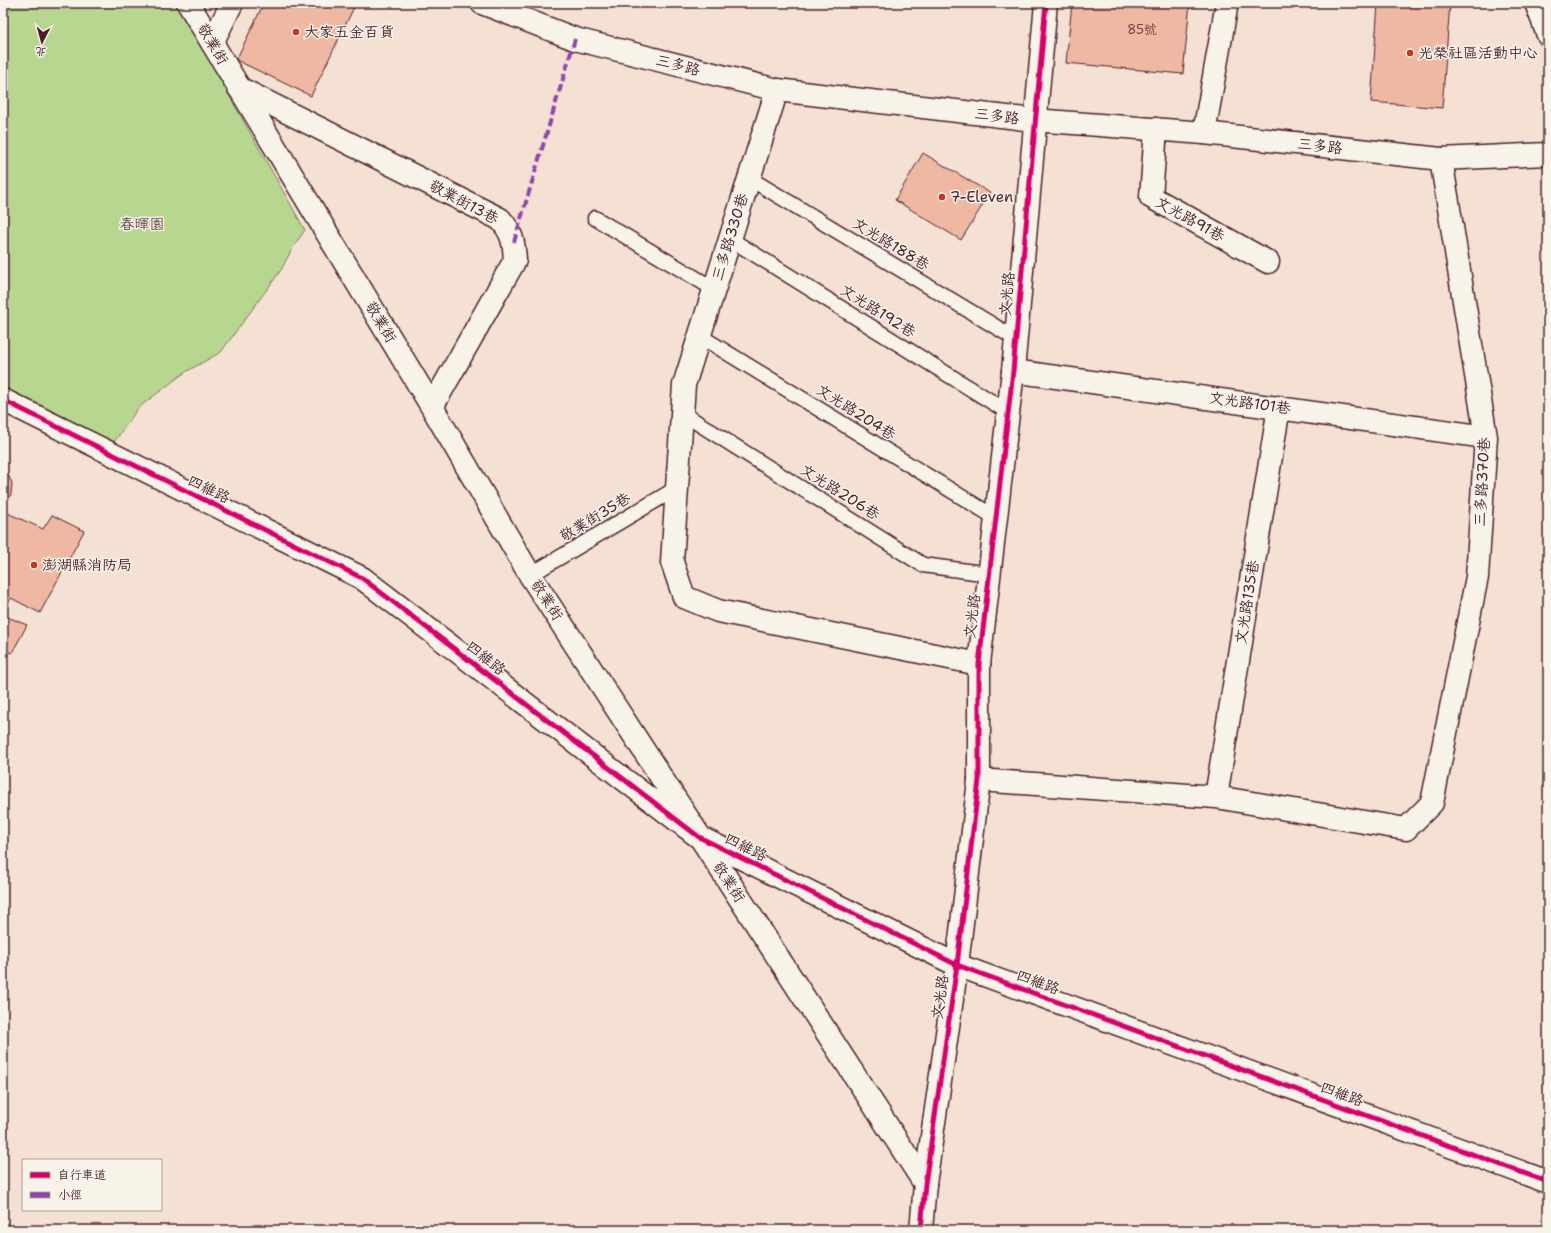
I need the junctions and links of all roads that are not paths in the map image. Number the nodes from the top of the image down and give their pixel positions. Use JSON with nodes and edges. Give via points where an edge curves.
{"nodes":[{"id":1,"x":188,"y":3,"type":"edge"},
{"id":2,"x":232,"y":3,"type":"edge"},
{"id":3,"x":482,"y":3,"type":"edge"},
{"id":4,"x":1046,"y":3,"type":"edge"},
{"id":5,"x":1227,"y":3,"type":"edge"},
{"id":6,"x":1536,"y":3,"type":"edge"},
{"id":7,"x":1548,"y":35,"type":"edge"},
{"id":8,"x":212,"y":43,"type":"junction"},
{"id":9,"x":239,"y":88,"type":"junction"},
{"id":10,"x":777,"y":90,"type":"junction"},
{"id":11,"x":1034,"y":120,"type":"junction"},
{"id":12,"x":1156,"y":129,"type":"junction"},
{"id":13,"x":1204,"y":133,"type":"junction"},
{"id":14,"x":1548,"y":154,"type":"edge"},
{"id":15,"x":1441,"y":159,"type":"junction"},
{"id":16,"x":749,"y":178,"type":"junction"},
{"id":17,"x":595,"y":218,"type":"dead end"},
{"id":18,"x":730,"y":239,"type":"junction"},
{"id":19,"x":1268,"y":262,"type":"dead end"},
{"id":20,"x":714,"y":289,"type":"junction"},
{"id":21,"x":700,"y":336,"type":"junction"},
{"id":22,"x":1016,"y":339,"type":"junction"},
{"id":23,"x":1013,"y":371,"type":"junction"},
{"id":24,"x":3,"y":400,"type":"edge"},
{"id":25,"x":432,"y":407,"type":"junction"},
{"id":26,"x":1279,"y":407,"type":"junction"},
{"id":27,"x":1008,"y":412,"type":"junction"},
{"id":28,"x":682,"y":413,"type":"junction"},
{"id":29,"x":1486,"y":437,"type":"junction"},
{"id":30,"x":677,"y":488,"type":"junction"},
{"id":31,"x":996,"y":518,"type":"junction"},
{"id":32,"x":989,"y":574,"type":"junction"},
{"id":33,"x":530,"y":575,"type":"junction"},
{"id":34,"x":978,"y":664,"type":"junction"},
{"id":35,"x":979,"y":780,"type":"junction"},
{"id":36,"x":1216,"y":797,"type":"junction"},
{"id":37,"x":699,"y":837,"type":"junction"},
{"id":38,"x":957,"y":964,"type":"junction"},
{"id":39,"x":1548,"y":1182,"type":"edge"},
{"id":40,"x":925,"y":1184,"type":"junction"},
{"id":41,"x":921,"y":1230,"type":"edge"}],
"edges":[{"from":1,"to":8,"type":"street","name":"敬業街"},
{"from":2,"to":8,"type":"street"},
{"from":3,"to":10,"type":"street","name":"三多路","via":[[575,39]]},
{"from":4,"to":11,"type":"street","name":"文光路"},
{"from":5,"to":13,"type":"street"},
{"from":6,"to":7,"type":"street"},
{"from":8,"to":9,"type":"street","name":"敬業街"},
{"from":9,"to":25,"type":"street","name":"敬業街"},
{"from":9,"to":25,"type":"street","name":"敬業街13巷","via":[[500,219],[509,229],[514,242],[515,260]]},
{"from":10,"to":11,"type":"street","name":"三多路"},
{"from":10,"to":16,"type":"street","name":"三多路330巷"},
{"from":11,"to":12,"type":"street","name":"三多路"},
{"from":11,"to":22,"type":"street","name":"文光路"},
{"from":12,"to":13,"type":"street","name":"三多路"},
{"from":12,"to":19,"type":"street","name":"文光路91巷","via":[[1151,197]]},
{"from":13,"to":15,"type":"street","name":"三多路"},
{"from":14,"to":15,"type":"street","name":"三多路"},
{"from":15,"to":29,"type":"street","name":"三多路370巷"},
{"from":16,"to":18,"type":"street","name":"三多路330巷"},
{"from":16,"to":22,"type":"lane","name":"文光路188巷"},
{"from":17,"to":20,"type":"lane"},
{"from":18,"to":20,"type":"street","name":"三多路330巷"},
{"from":18,"to":27,"type":"lane","name":"文光路192巷"},
{"from":20,"to":21,"type":"street","name":"三多路330巷"},
{"from":21,"to":28,"type":"street","name":"三多路330巷","via":[[684,385]]},
{"from":21,"to":31,"type":"lane","name":"文光路204巷"},
{"from":22,"to":23,"type":"street","name":"文光路"},
{"from":23,"to":26,"type":"street","name":"文光路101巷"},
{"from":23,"to":27,"type":"street","name":"文光路"},
{"from":24,"to":37,"type":"street","name":"四維路","via":[[362,578]]},
{"from":25,"to":33,"type":"street","name":"敬業街"},
{"from":26,"to":29,"type":"street","name":"文光路101巷"},
{"from":26,"to":36,"type":"street","name":"文光路135巷"},
{"from":27,"to":31,"type":"street","name":"文光路"},
{"from":28,"to":30,"type":"street","name":"三多路330巷"},
{"from":28,"to":32,"type":"lane","name":"文光路206巷","via":[[923,565]]},
{"from":29,"to":36,"type":"street","name":"三多路370巷","via":[[1477,577],[1432,803],[1406,829]]},
{"from":30,"to":33,"type":"lane","name":"敬業街35巷"},
{"from":30,"to":34,"type":"street","name":"三多路330巷","via":[[672,562],[684,597],[718,611]]},
{"from":31,"to":32,"type":"street","name":"文光路"},
{"from":32,"to":34,"type":"street","name":"文光路"},
{"from":33,"to":37,"type":"street","name":"敬業街"},
{"from":34,"to":35,"type":"street","name":"文光路"},
{"from":35,"to":36,"type":"street"},
{"from":35,"to":38,"type":"street","name":"文光路"},
{"from":37,"to":38,"type":"street","name":"四維路"},
{"from":37,"to":40,"type":"street","name":"敬業街"},
{"from":38,"to":39,"type":"street","name":"四維路"},
{"from":38,"to":40,"type":"street","name":"文光路"},
{"from":40,"to":41,"type":"street","name":"文光路"}]}
